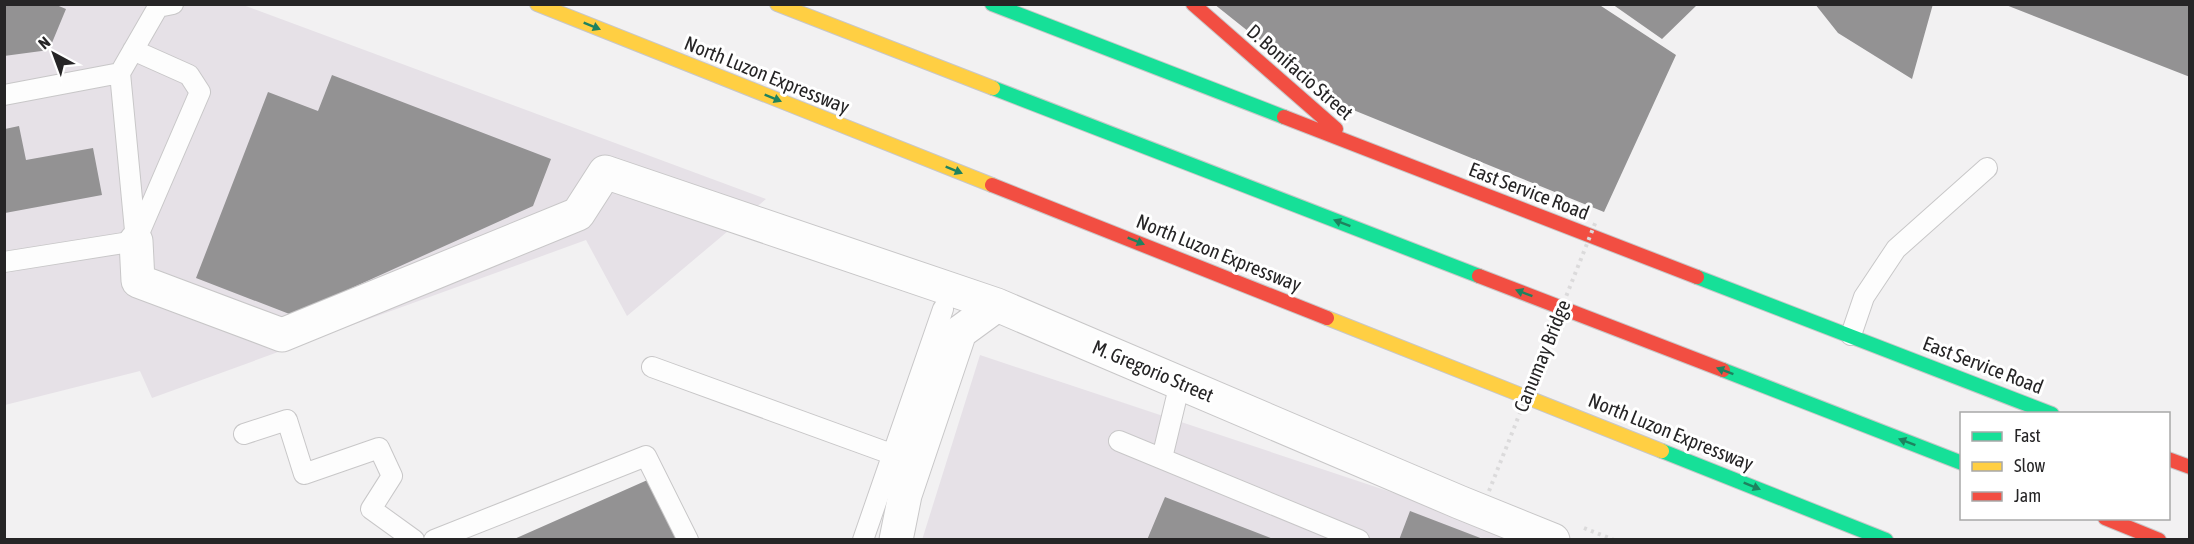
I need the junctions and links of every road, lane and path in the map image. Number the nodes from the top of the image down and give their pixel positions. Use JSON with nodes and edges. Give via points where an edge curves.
{"nodes":[{"id":1,"x":173,"y":4,"type":"edge"},
{"id":2,"x":537,"y":4,"type":"edge"},
{"id":3,"x":777,"y":4,"type":"edge"},
{"id":4,"x":993,"y":4,"type":"edge"},
{"id":5,"x":1193,"y":4,"type":"edge"},
{"id":6,"x":134,"y":50,"type":"junction"},
{"id":7,"x":120,"y":73,"type":"junction"},
{"id":8,"x":4,"y":95,"type":"edge"},
{"id":9,"x":1356,"y":145,"type":"junction"},
{"id":10,"x":1987,"y":168,"type":"dead end"},
{"id":11,"x":1596,"y":221,"type":"dead end"},
{"id":12,"x":136,"y":241,"type":"junction"},
{"id":13,"x":4,"y":262,"type":"edge"},
{"id":14,"x":997,"y":304,"type":"junction"},
{"id":15,"x":944,"y":309,"type":"dead end"},
{"id":16,"x":1851,"y":334,"type":"junction"},
{"id":17,"x":652,"y":367,"type":"dead end"},
{"id":18,"x":1180,"y":382,"type":"junction"},
{"id":19,"x":2047,"y":412,"type":"edge"},
{"id":20,"x":243,"y":434,"type":"dead end"},
{"id":21,"x":1119,"y":441,"type":"dead end"},
{"id":22,"x":903,"y":458,"type":"junction"},
{"id":23,"x":1162,"y":458,"type":"junction"},
{"id":24,"x":2170,"y":459,"type":"edge"},
{"id":25,"x":1960,"y":462,"type":"edge"},
{"id":26,"x":2190,"y":467,"type":"edge"},
{"id":27,"x":1489,"y":491,"type":"dead end"},
{"id":28,"x":2108,"y":520,"type":"edge"},
{"id":29,"x":414,"y":540,"type":"edge"},
{"id":30,"x":434,"y":540,"type":"edge"},
{"id":31,"x":688,"y":540,"type":"edge"},
{"id":32,"x":863,"y":540,"type":"edge"},
{"id":33,"x":896,"y":540,"type":"edge"},
{"id":34,"x":1359,"y":540,"type":"edge"},
{"id":35,"x":1553,"y":540,"type":"edge"},
{"id":36,"x":1886,"y":540,"type":"edge"},
{"id":37,"x":2159,"y":540,"type":"edge"}],
"edges":[{"from":1,"to":6,"type":"lane","via":[[158,7]]},
{"from":2,"to":36,"type":"main road","name":"North Luzon Expressway","one_way":true},
{"from":25,"to":3,"type":"main road","one_way":true},
{"from":4,"to":9,"type":"main road","name":"East Service Road"},
{"from":5,"to":9,"type":"main road","name":"D. Bonifacio Street"},
{"from":6,"to":7,"type":"lane"},
{"from":6,"to":12,"type":"lane","via":[[189,75],[200,92]]},
{"from":7,"to":8,"type":"lane"},
{"from":7,"to":12,"type":"lane"},
{"from":9,"to":16,"type":"main road","name":"East Service Road"},
{"from":10,"to":16,"type":"lane","via":[[1896,249],[1864,297]]},
{"from":11,"to":27,"type":"path","name":"Canumay Bridge","bridge":true},
{"from":12,"to":13,"type":"lane"},
{"from":12,"to":14,"type":"street","name":"M. Gregorio Street","via":[[138,281],[282,335],[578,214],[604,172]]},
{"from":14,"to":18,"type":"street","name":"M. Gregorio Street"},
{"from":14,"to":22,"type":"street","via":[[960,332]]},
{"from":15,"to":22,"type":"lane"},
{"from":16,"to":19,"type":"main road","name":"East Service Road"},
{"from":17,"to":22,"type":"lane"},
{"from":18,"to":23,"type":"lane"},
{"from":18,"to":35,"type":"street","name":"M. Gregorio Street"},
{"from":20,"to":29,"type":"lane","via":[[287,420],[304,474],[379,448],[392,476],[371,509]]},
{"from":21,"to":23,"type":"lane"},
{"from":22,"to":32,"type":"lane"},
{"from":22,"to":33,"type":"street","via":[[905,495]]},
{"from":23,"to":34,"type":"lane"},
{"from":24,"to":26,"type":"main road"},
{"from":28,"to":37,"type":"main road"},
{"from":30,"to":31,"type":"lane","via":[[646,456]]}]}
